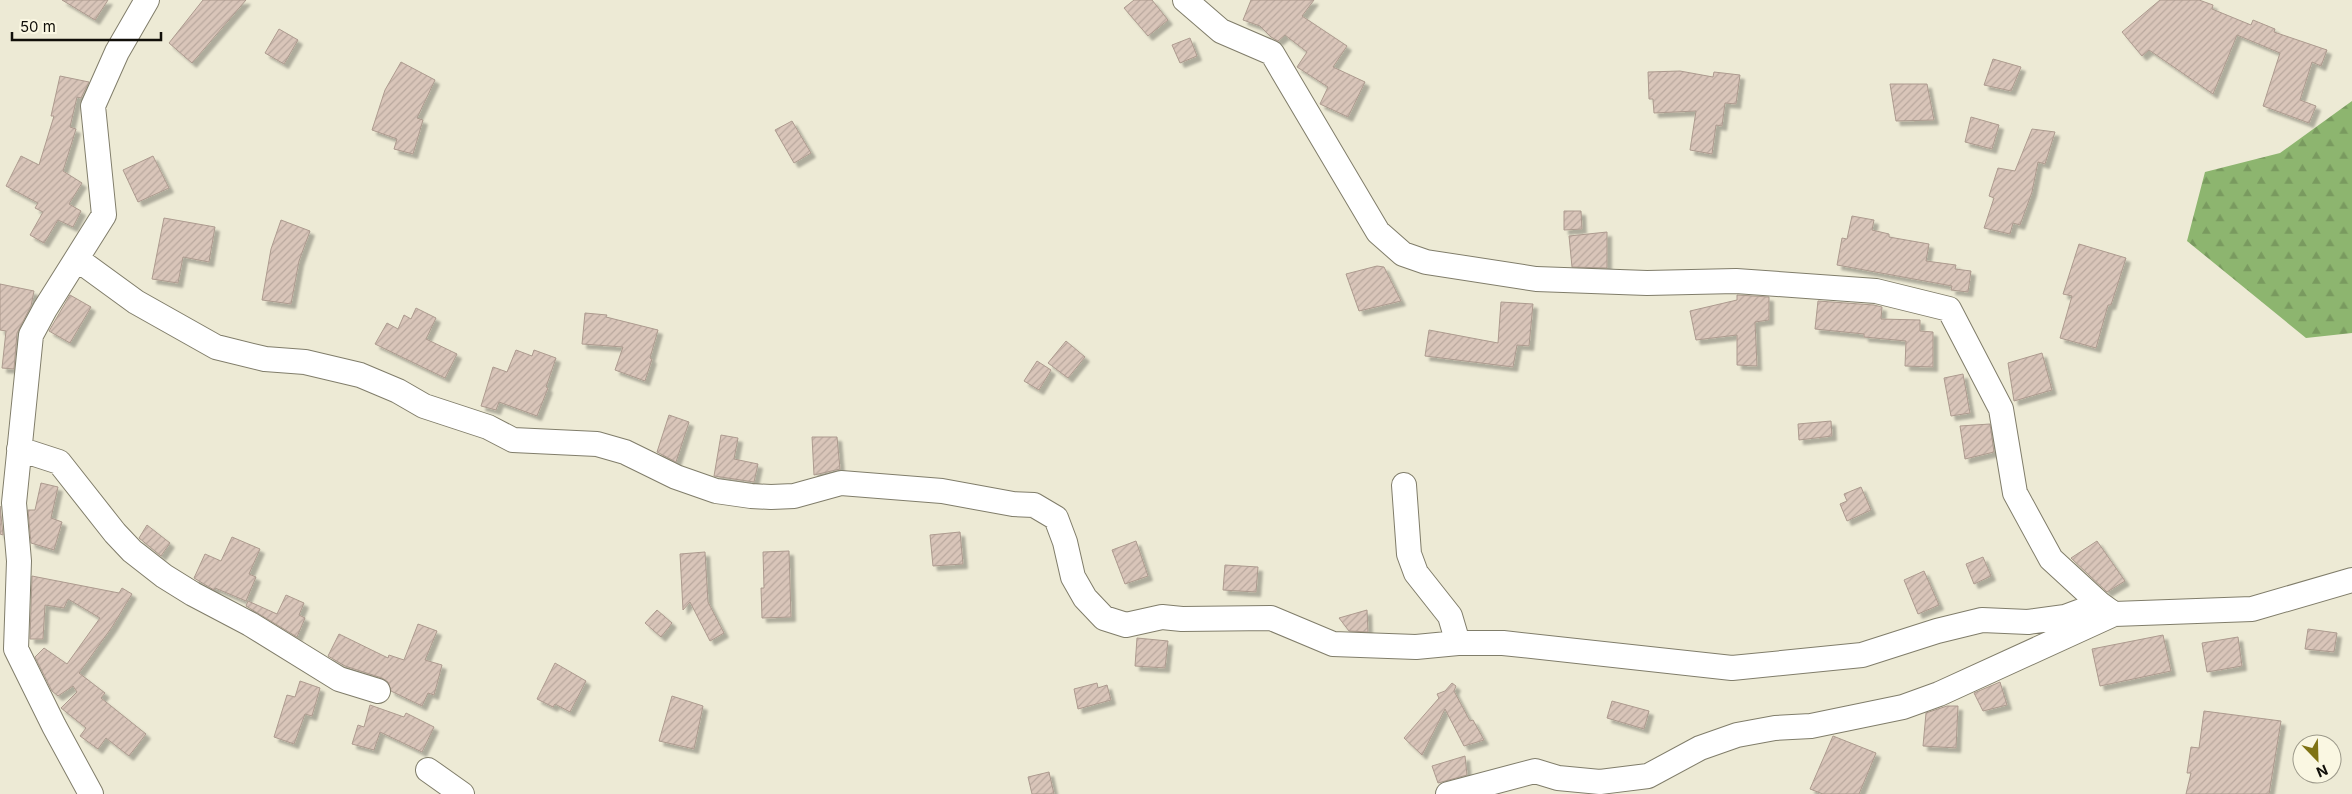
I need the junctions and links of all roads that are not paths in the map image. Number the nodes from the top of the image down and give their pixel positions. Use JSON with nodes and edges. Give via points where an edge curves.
{"nodes":[{"id":1,"x":147,"y":0,"type":"edge"},
{"id":2,"x":1185,"y":0,"type":"edge"},
{"id":3,"x":78,"y":260,"type":"junction"},
{"id":4,"x":19,"y":449,"type":"junction"},
{"id":5,"x":1404,"y":485,"type":"dead end"},
{"id":6,"x":10,"y":559,"type":"edge"},
{"id":7,"x":2352,"y":580,"type":"edge"},
{"id":8,"x":2107,"y":609,"type":"junction"},
{"id":9,"x":1458,"y":643,"type":"junction"},
{"id":10,"x":378,"y":691,"type":"dead end"},
{"id":11,"x":428,"y":770,"type":"dead end"},
{"id":12,"x":91,"y":794,"type":"edge"},
{"id":13,"x":462,"y":794,"type":"edge"},
{"id":14,"x":1448,"y":794,"type":"edge"}],
"edges":[{"from":1,"to":3,"type":"street","via":[[117,52],[92,106],[104,215]]},
{"from":2,"to":8,"type":"street","via":[[1221,31],[1272,53],[1378,232],[1403,254],[1426,262],[1536,279],[1647,283],[1736,281],[1876,291],[1949,309],[2001,409],[2015,493],[2051,559]]},
{"from":3,"to":4,"type":"street","via":[[45,309],[32,335]]},
{"from":3,"to":9,"type":"street","via":[[136,302],[216,347],[360,375],[424,406],[513,440],[597,444],[625,452],[676,477],[716,491],[751,496],[794,496],[841,483],[942,491],[1013,504],[1034,504],[1056,518],[1073,577],[1085,598],[1104,618],[1126,625],[1162,617],[1271,618],[1333,644],[1416,647]]},
{"from":4,"to":6,"type":"street"},
{"from":4,"to":10,"type":"street","via":[[59,462],[115,533],[164,576],[339,679]]},
{"from":5,"to":9,"type":"street","via":[[1409,554],[1416,573],[1450,616]]},
{"from":6,"to":12,"type":"street","via":[[16,649]]},
{"from":7,"to":8,"type":"street","via":[[2252,609]]},
{"from":8,"to":9,"type":"street","via":[[2028,622],[1982,620],[1862,655],[1732,668],[1503,643]]},
{"from":8,"to":14,"type":"street","via":[[1939,694],[1903,707],[1811,726],[1737,735],[1700,748],[1648,776],[1600,782],[1558,778],[1535,771]]},
{"from":11,"to":13,"type":"street"}]}
